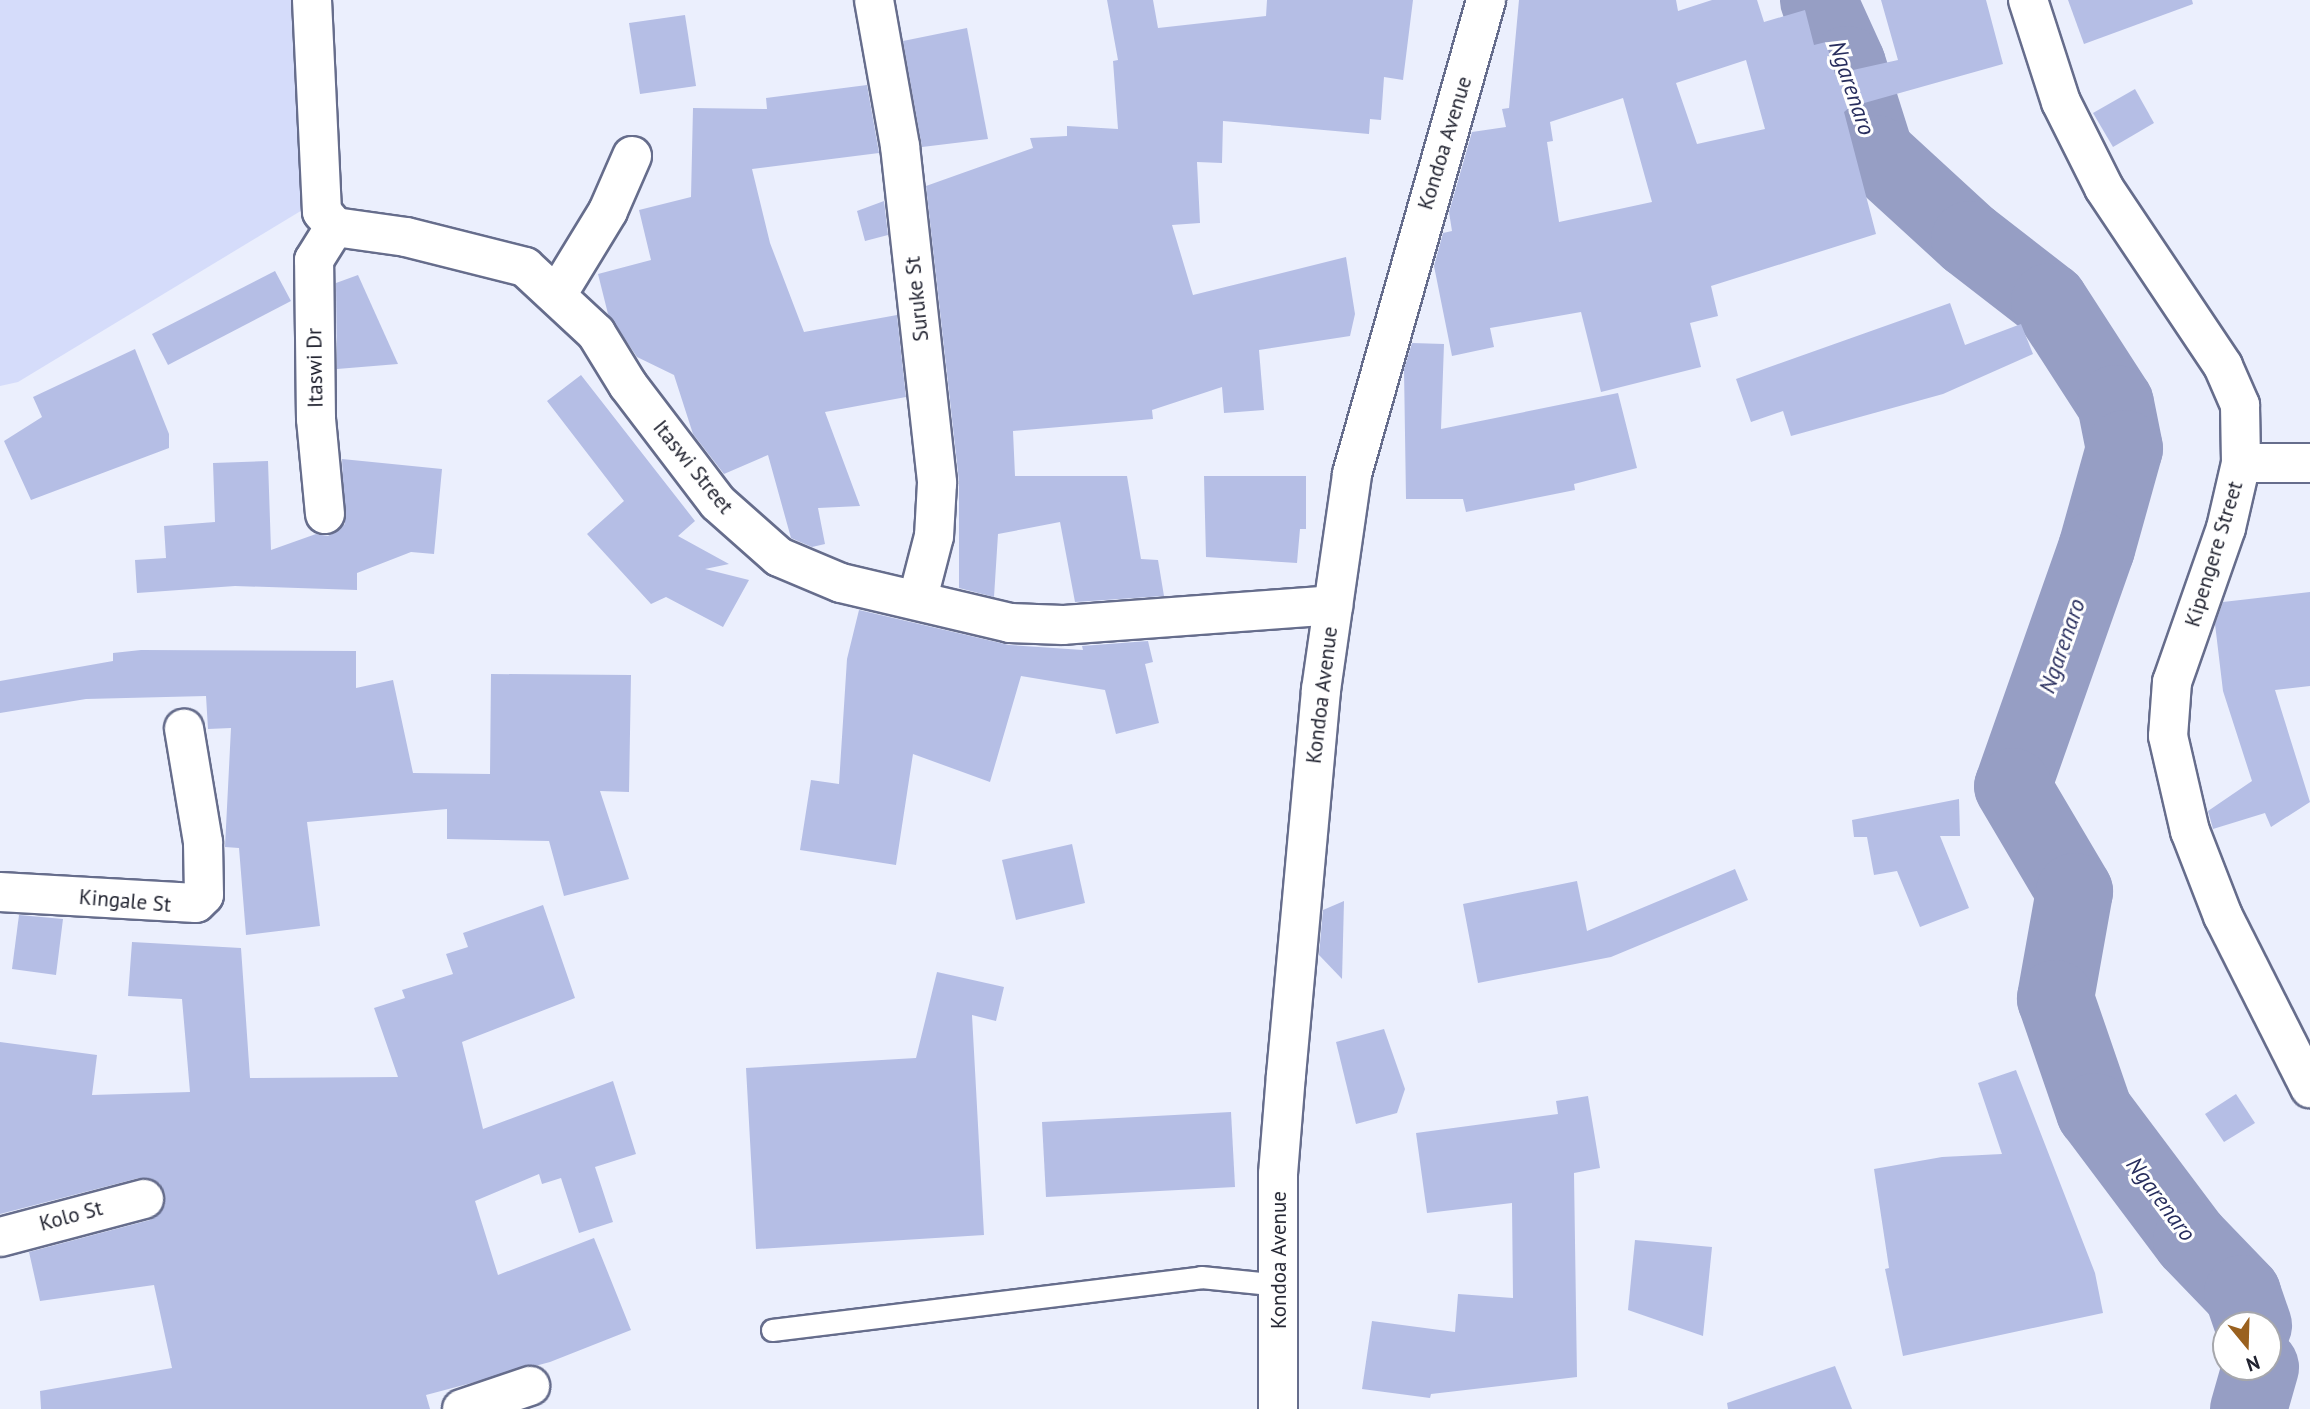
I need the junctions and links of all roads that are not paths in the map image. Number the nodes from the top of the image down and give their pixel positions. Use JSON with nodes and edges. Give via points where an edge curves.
{"nodes":[{"id":1,"x":312,"y":0,"type":"edge"},
{"id":2,"x":874,"y":0,"type":"edge"},
{"id":3,"x":1486,"y":0,"type":"edge"},
{"id":4,"x":2028,"y":0,"type":"edge"},
{"id":5,"x":632,"y":156,"type":"dead end"},
{"id":6,"x":335,"y":227,"type":"junction"},
{"id":7,"x":558,"y":293,"type":"junction"},
{"id":8,"x":2241,"y":463,"type":"junction"},
{"id":9,"x":2310,"y":463,"type":"edge"},
{"id":10,"x":325,"y":514,"type":"dead end"},
{"id":11,"x":918,"y":598,"type":"junction"},
{"id":12,"x":1333,"y":605,"type":"junction"},
{"id":13,"x":184,"y":729,"type":"dead end"},
{"id":14,"x":0,"y":892,"type":"edge"},
{"id":15,"x":2310,"y":1088,"type":"edge"},
{"id":16,"x":144,"y":1199,"type":"dead end"},
{"id":17,"x":0,"y":1237,"type":"edge"},
{"id":18,"x":1280,"y":1286,"type":"junction"},
{"id":19,"x":772,"y":1330,"type":"dead end"},
{"id":20,"x":530,"y":1386,"type":"dead end"},
{"id":21,"x":463,"y":1409,"type":"edge"},
{"id":22,"x":1278,"y":1409,"type":"edge"}],
"edges":[{"from":1,"to":6,"type":"street","via":[[322,212]]},
{"from":2,"to":11,"type":"street","name":"Suruke St","via":[[900,146],[937,483],[934,536]]},
{"from":3,"to":12,"type":"street","name":"Kondoa Avenue","via":[[1352,474]]},
{"from":4,"to":8,"type":"street","name":"Kipengere Street","via":[[2061,102],[2104,188],[2223,366],[2240,405]]},
{"from":5,"to":7,"type":"street","via":[[608,211]]},
{"from":6,"to":7,"type":"street","name":"Itaswi Street","via":[[406,237],[525,267]]},
{"from":6,"to":10,"type":"street","name":"Itaswi Dr","via":[[314,260],[316,419]]},
{"from":7,"to":11,"type":"street","name":"Itaswi Street","via":[[596,333],[628,386],[718,503],[779,557],[841,583]]},
{"from":8,"to":9,"type":"street"},
{"from":8,"to":15,"type":"street","name":"Kipengere Street","via":[[2226,528],[2172,682],[2168,736],[2190,831],[2223,916]]},
{"from":11,"to":12,"type":"street","name":"Itaswi Street","via":[[1010,623],[1063,625]]},
{"from":12,"to":18,"type":"street","name":"Kondoa Avenue","via":[[1278,1174]]},
{"from":13,"to":14,"type":"street","name":"Kingale St","via":[[203,842],[204,895],[196,903]]},
{"from":16,"to":17,"type":"street","name":"Kolo St"},
{"from":18,"to":19,"type":"lane","via":[[1201,1278]]},
{"from":18,"to":22,"type":"street","name":"Kondoa Avenue"},
{"from":20,"to":21,"type":"street"}]}
